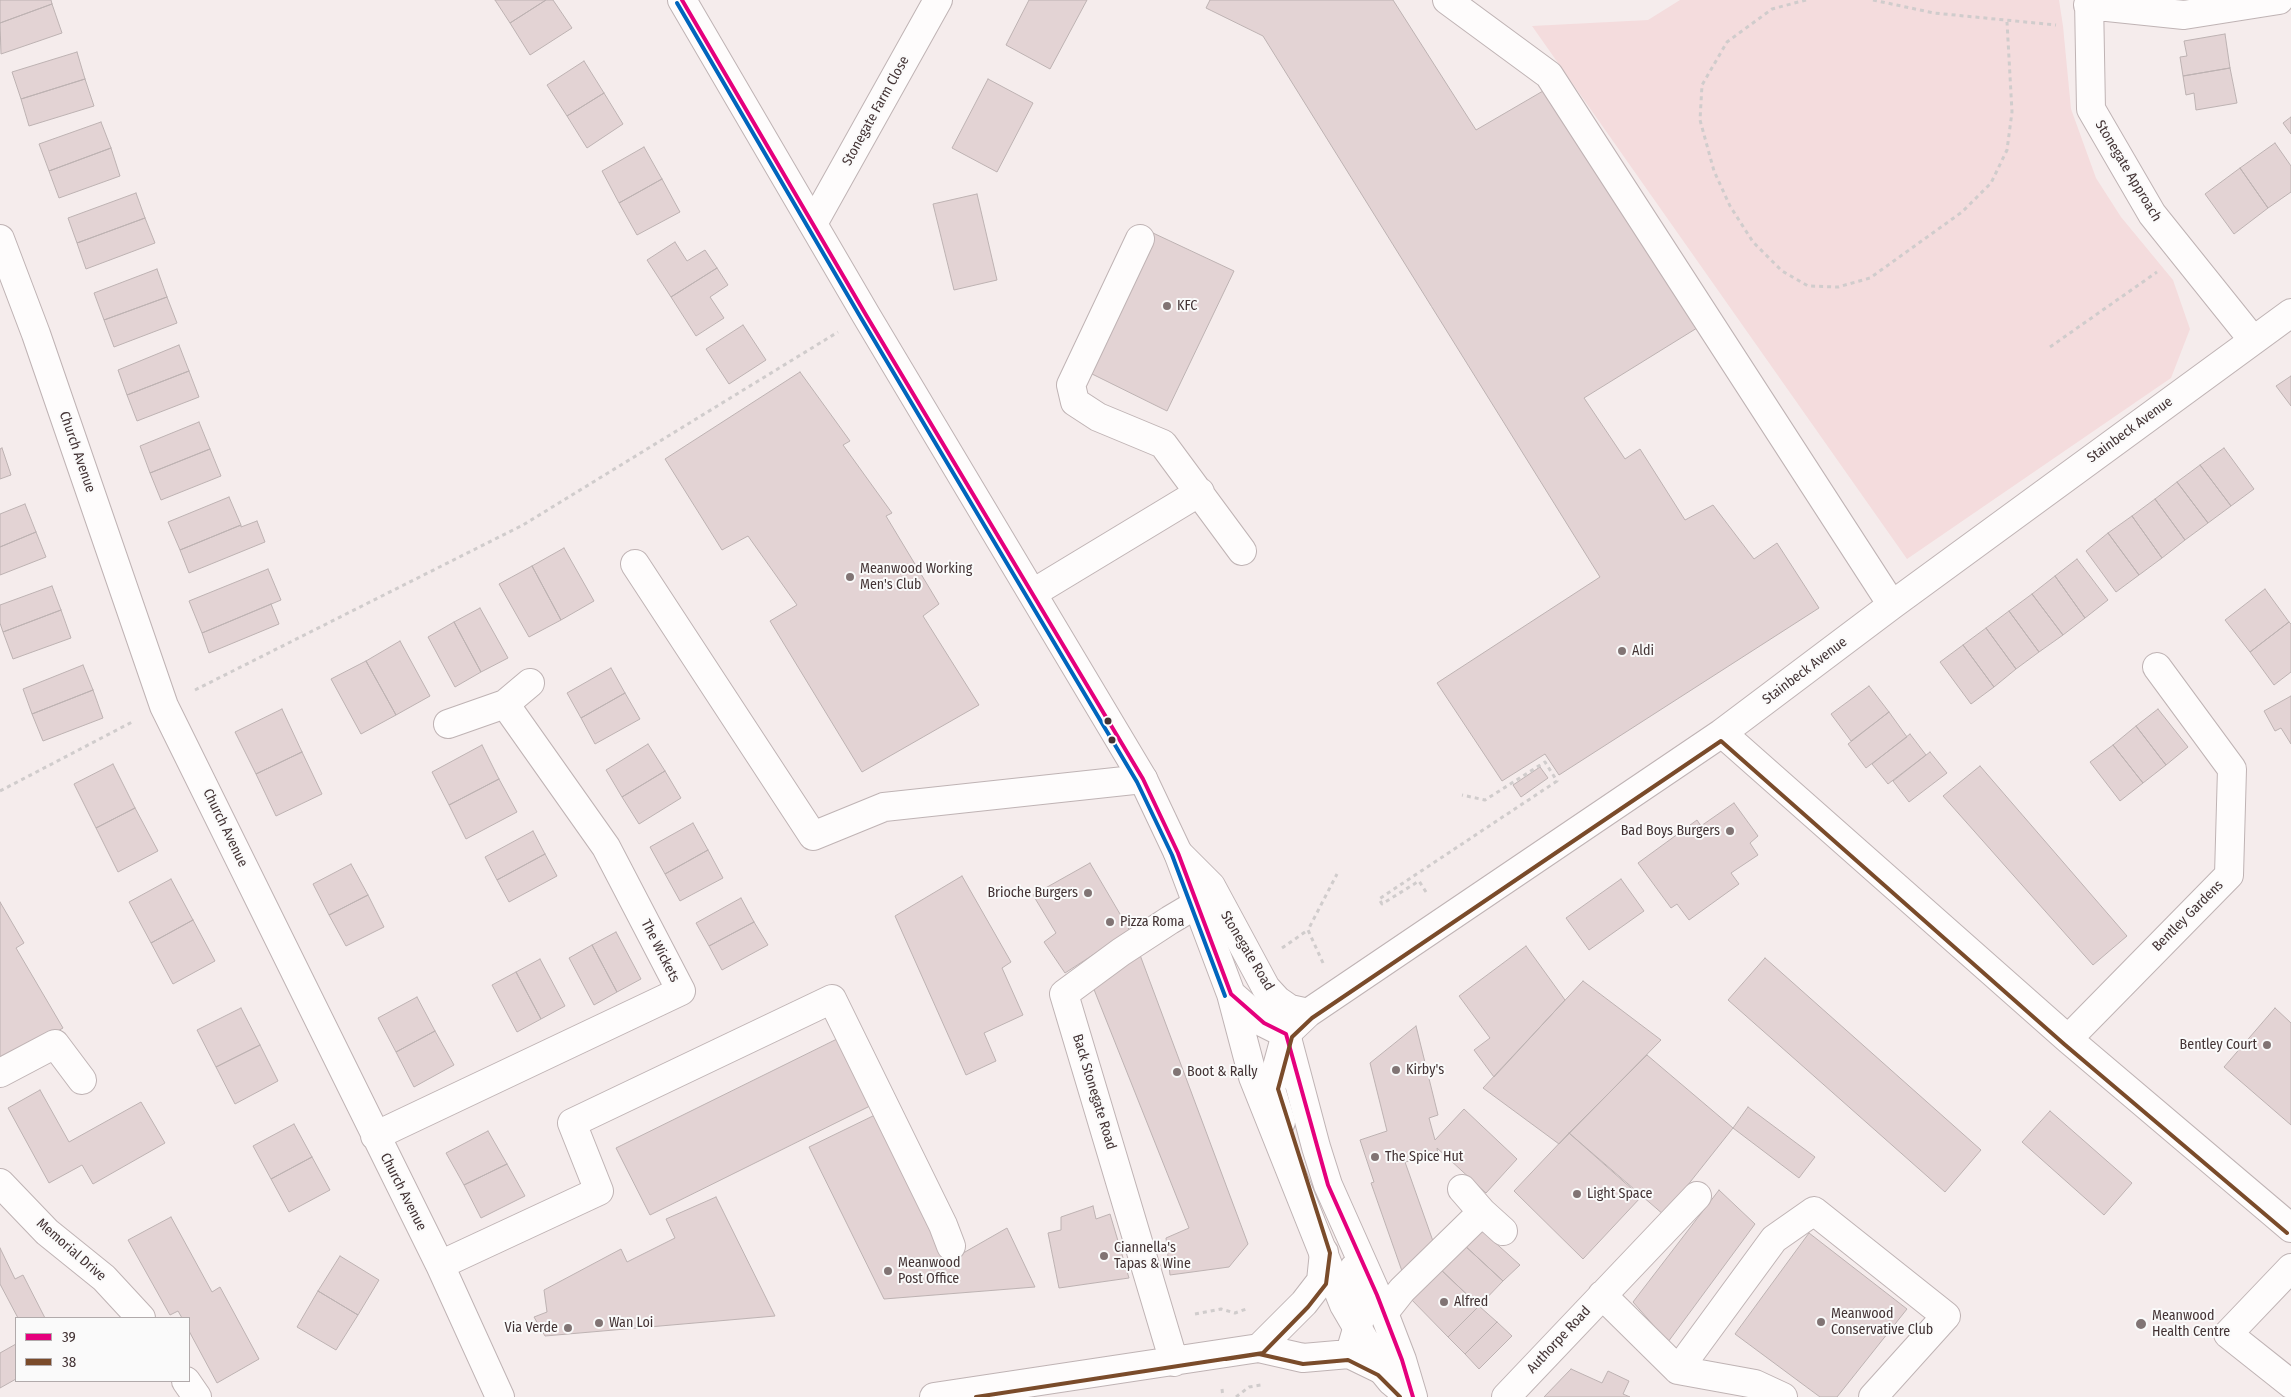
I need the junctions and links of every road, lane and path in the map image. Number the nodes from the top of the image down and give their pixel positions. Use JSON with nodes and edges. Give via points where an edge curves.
{"nodes":[{"id":1,"x":682,"y":0,"type":"edge"},
{"id":2,"x":938,"y":0,"type":"edge"},
{"id":3,"x":1447,"y":0,"type":"edge"},
{"id":4,"x":1806,"y":0,"type":"edge"},
{"id":5,"x":1873,"y":0,"type":"edge"},
{"id":6,"x":2279,"y":0,"type":"edge"},
{"id":7,"x":2089,"y":11,"type":"edge"},
{"id":8,"x":2007,"y":22,"type":"junction"},
{"id":9,"x":814,"y":222,"type":"junction"},
{"id":10,"x":0,"y":239,"type":"edge"},
{"id":11,"x":1140,"y":239,"type":"dead end"},
{"id":12,"x":2184,"y":254,"type":"junction"},
{"id":13,"x":2291,"y":314,"type":"edge"},
{"id":14,"x":866,"y":315,"type":"junction"},
{"id":15,"x":2253,"y":340,"type":"junction"},
{"id":16,"x":2050,"y":347,"type":"dead end"},
{"id":17,"x":1200,"y":492,"type":"junction"},
{"id":18,"x":1242,"y":551,"type":"dead end"},
{"id":19,"x":635,"y":564,"type":"dead end"},
{"id":20,"x":1033,"y":593,"type":"junction"},
{"id":21,"x":1892,"y":605,"type":"junction"},
{"id":22,"x":2157,"y":667,"type":"dead end"},
{"id":23,"x":530,"y":683,"type":"dead end"},
{"id":24,"x":505,"y":704,"type":"junction"},
{"id":25,"x":164,"y":706,"type":"junction"},
{"id":26,"x":448,"y":724,"type":"dead end"},
{"id":27,"x":1722,"y":733,"type":"junction"},
{"id":28,"x":1143,"y":780,"type":"junction"},
{"id":29,"x":0,"y":791,"type":"edge"},
{"id":30,"x":1462,"y":795,"type":"dead end"},
{"id":31,"x":1337,"y":874,"type":"dead end"},
{"id":32,"x":1427,"y":892,"type":"dead end"},
{"id":33,"x":1206,"y":900,"type":"junction"},
{"id":34,"x":1308,"y":930,"type":"junction"},
{"id":35,"x":1279,"y":950,"type":"dead end"},
{"id":36,"x":1323,"y":963,"type":"dead end"},
{"id":37,"x":1231,"y":994,"type":"junction"},
{"id":38,"x":1308,"y":1013,"type":"junction"},
{"id":39,"x":1286,"y":1034,"type":"junction"},
{"id":40,"x":2068,"y":1039,"type":"junction"},
{"id":41,"x":0,"y":1073,"type":"edge"},
{"id":42,"x":82,"y":1080,"type":"dead end"},
{"id":43,"x":375,"y":1136,"type":"junction"},
{"id":44,"x":0,"y":1184,"type":"edge"},
{"id":45,"x":1328,"y":1185,"type":"junction"},
{"id":46,"x":1462,"y":1189,"type":"dead end"},
{"id":47,"x":1697,"y":1196,"type":"dead end"},
{"id":48,"x":1482,"y":1212,"type":"junction"},
{"id":49,"x":2291,"y":1228,"type":"edge"},
{"id":50,"x":1503,"y":1231,"type":"dead end"},
{"id":51,"x":1320,"y":1244,"type":"junction"},
{"id":52,"x":951,"y":1246,"type":"dead end"},
{"id":53,"x":440,"y":1265,"type":"junction"},
{"id":54,"x":2291,"y":1268,"type":"edge"},
{"id":55,"x":1602,"y":1295,"type":"junction"},
{"id":56,"x":1384,"y":1314,"type":"junction"},
{"id":57,"x":140,"y":1317,"type":"edge"},
{"id":58,"x":1358,"y":1329,"type":"junction"},
{"id":59,"x":1259,"y":1348,"type":"junction"},
{"id":60,"x":1349,"y":1354,"type":"junction"},
{"id":61,"x":1174,"y":1362,"type":"junction"},
{"id":62,"x":1382,"y":1370,"type":"junction"},
{"id":63,"x":1678,"y":1370,"type":"junction"},
{"id":64,"x":187,"y":1382,"type":"edge"},
{"id":65,"x":2291,"y":1384,"type":"edge"},
{"id":66,"x":197,"y":1397,"type":"edge"},
{"id":67,"x":500,"y":1397,"type":"edge"},
{"id":68,"x":934,"y":1397,"type":"edge"},
{"id":69,"x":1411,"y":1397,"type":"edge"},
{"id":70,"x":1506,"y":1397,"type":"edge"},
{"id":71,"x":1783,"y":1397,"type":"edge"},
{"id":72,"x":1873,"y":1397,"type":"edge"}],
"edges":[{"from":1,"to":9,"type":"street","name":"Stonegate Road"},
{"from":2,"to":9,"type":"street","name":"Stonegate Farm Close"},
{"from":3,"to":21,"type":"street","via":[[1549,74]]},
{"from":4,"to":8,"type":"path","via":[[1772,9],[1727,42],[1702,85],[1700,120],[1714,171],[1730,206],[1753,242],[1782,271],[1808,286],[1838,287],[1870,278],[1962,212],[1990,183],[2007,150],[2012,112]]},
{"from":5,"to":8,"type":"path","via":[[1934,13]]},
{"from":6,"to":7,"type":"street","via":[[2184,16]]},
{"from":7,"to":8,"type":"path"},
{"from":7,"to":12,"type":"street","name":"Stonegate Approach","via":[[2091,109],[2152,214]]},
{"from":9,"to":14,"type":"street","name":"Stonegate Road"},
{"from":10,"to":25,"type":"street","name":"Church Avenue"},
{"from":11,"to":17,"type":"street","via":[[1071,385],[1075,402],[1098,417],[1163,444]]},
{"from":12,"to":15,"type":"street","name":"Stonegate Approach"},
{"from":12,"to":16,"type":"path"},
{"from":13,"to":15,"type":"street","name":"Stainbeck Avenue"},
{"from":14,"to":20,"type":"street","name":"Stonegate Road"},
{"from":14,"to":25,"type":"path","via":[[523,525]]},
{"from":15,"to":21,"type":"street","name":"Stainbeck Avenue"},
{"from":17,"to":18,"type":"street"},
{"from":17,"to":20,"type":"street"},
{"from":19,"to":28,"type":"street","via":[[813,836],[884,807]]},
{"from":20,"to":28,"type":"street","name":"Stonegate Road"},
{"from":21,"to":27,"type":"street","name":"Stainbeck Avenue"},
{"from":22,"to":40,"type":"street","name":"Bentley Gardens","via":[[2232,768],[2229,875]]},
{"from":23,"to":24,"type":"street"},
{"from":24,"to":26,"type":"street"},
{"from":24,"to":43,"type":"street","name":"The Wickets","via":[[606,847],[681,991]]},
{"from":25,"to":29,"type":"path"},
{"from":25,"to":43,"type":"street","name":"Church Avenue"},
{"from":27,"to":38,"type":"street","name":"Stainbeck Avenue"},
{"from":27,"to":40,"type":"street"},
{"from":28,"to":33,"type":"street","name":"Stonegate Road","via":[[1178,853]]},
{"from":30,"to":32,"type":"path","via":[[1485,800],[1545,762],[1557,781],[1379,899],[1382,904],[1419,881]]},
{"from":31,"to":34,"type":"path"},
{"from":33,"to":37,"type":"street","name":"Stonegate Road"},
{"from":33,"to":38,"type":"street","name":"Stonegate Road","via":[[1266,988],[1290,1009]]},
{"from":33,"to":61,"type":"street","name":"Back Stonegate Road","via":[[1121,952],[1064,994]]},
{"from":34,"to":35,"type":"path"},
{"from":34,"to":36,"type":"path"},
{"from":37,"to":39,"type":"street","name":"Stonegate Road","via":[[1264,1023]]},
{"from":37,"to":51,"type":"street","name":"Stonegate Road","via":[[1253,1077]]},
{"from":38,"to":39,"type":"street"},
{"from":39,"to":45,"type":"street","name":"Stonegate Road"},
{"from":39,"to":51,"type":"street","name":"Stonegate Road","via":[[1271,1089]]},
{"from":40,"to":49,"type":"street"},
{"from":41,"to":42,"type":"street","via":[[56,1044]]},
{"from":43,"to":53,"type":"street","name":"Church Avenue"},
{"from":44,"to":57,"type":"street","name":"Memorial Drive","via":[[47,1232],[104,1278]]},
{"from":45,"to":56,"type":"street","name":"Stonegate Road"},
{"from":45,"to":58,"type":"street","name":"Stonegate Road","via":[[1365,1302]]},
{"from":46,"to":48,"type":"street"},
{"from":47,"to":55,"type":"street"},
{"from":48,"to":50,"type":"street"},
{"from":48,"to":56,"type":"street","via":[[1402,1290]]},
{"from":51,"to":58,"type":"street","name":"Stonegate Road","via":[[1344,1305]]},
{"from":51,"to":59,"type":"street","via":[[1321,1281]]},
{"from":52,"to":53,"type":"street","via":[[832,999],[572,1123],[599,1191]]},
{"from":53,"to":67,"type":"street","name":"Church Avenue"},
{"from":54,"to":65,"type":"street","via":[[2228,1334]]},
{"from":55,"to":63,"type":"street","name":"Authorpe Road"},
{"from":55,"to":70,"type":"street","name":"Authorpe Road"},
{"from":56,"to":69,"type":"street","name":"Stonegate Road","via":[[1402,1360]]},
{"from":58,"to":60,"type":"street","name":"Stonegate Road"},
{"from":58,"to":62,"type":"street","name":"Stonegate Road"},
{"from":59,"to":60,"type":"street","via":[[1303,1358]]},
{"from":59,"to":61,"type":"street"},
{"from":60,"to":62,"type":"street","name":"Stonegate Road"},
{"from":61,"to":68,"type":"street"},
{"from":62,"to":69,"type":"street","name":"Stonegate Road"},
{"from":63,"to":71,"type":"street","via":[[1755,1384]]},
{"from":63,"to":72,"type":"street","via":[[1774,1239],[1814,1211],[1946,1316]]},
{"from":64,"to":66,"type":"street"}]}
